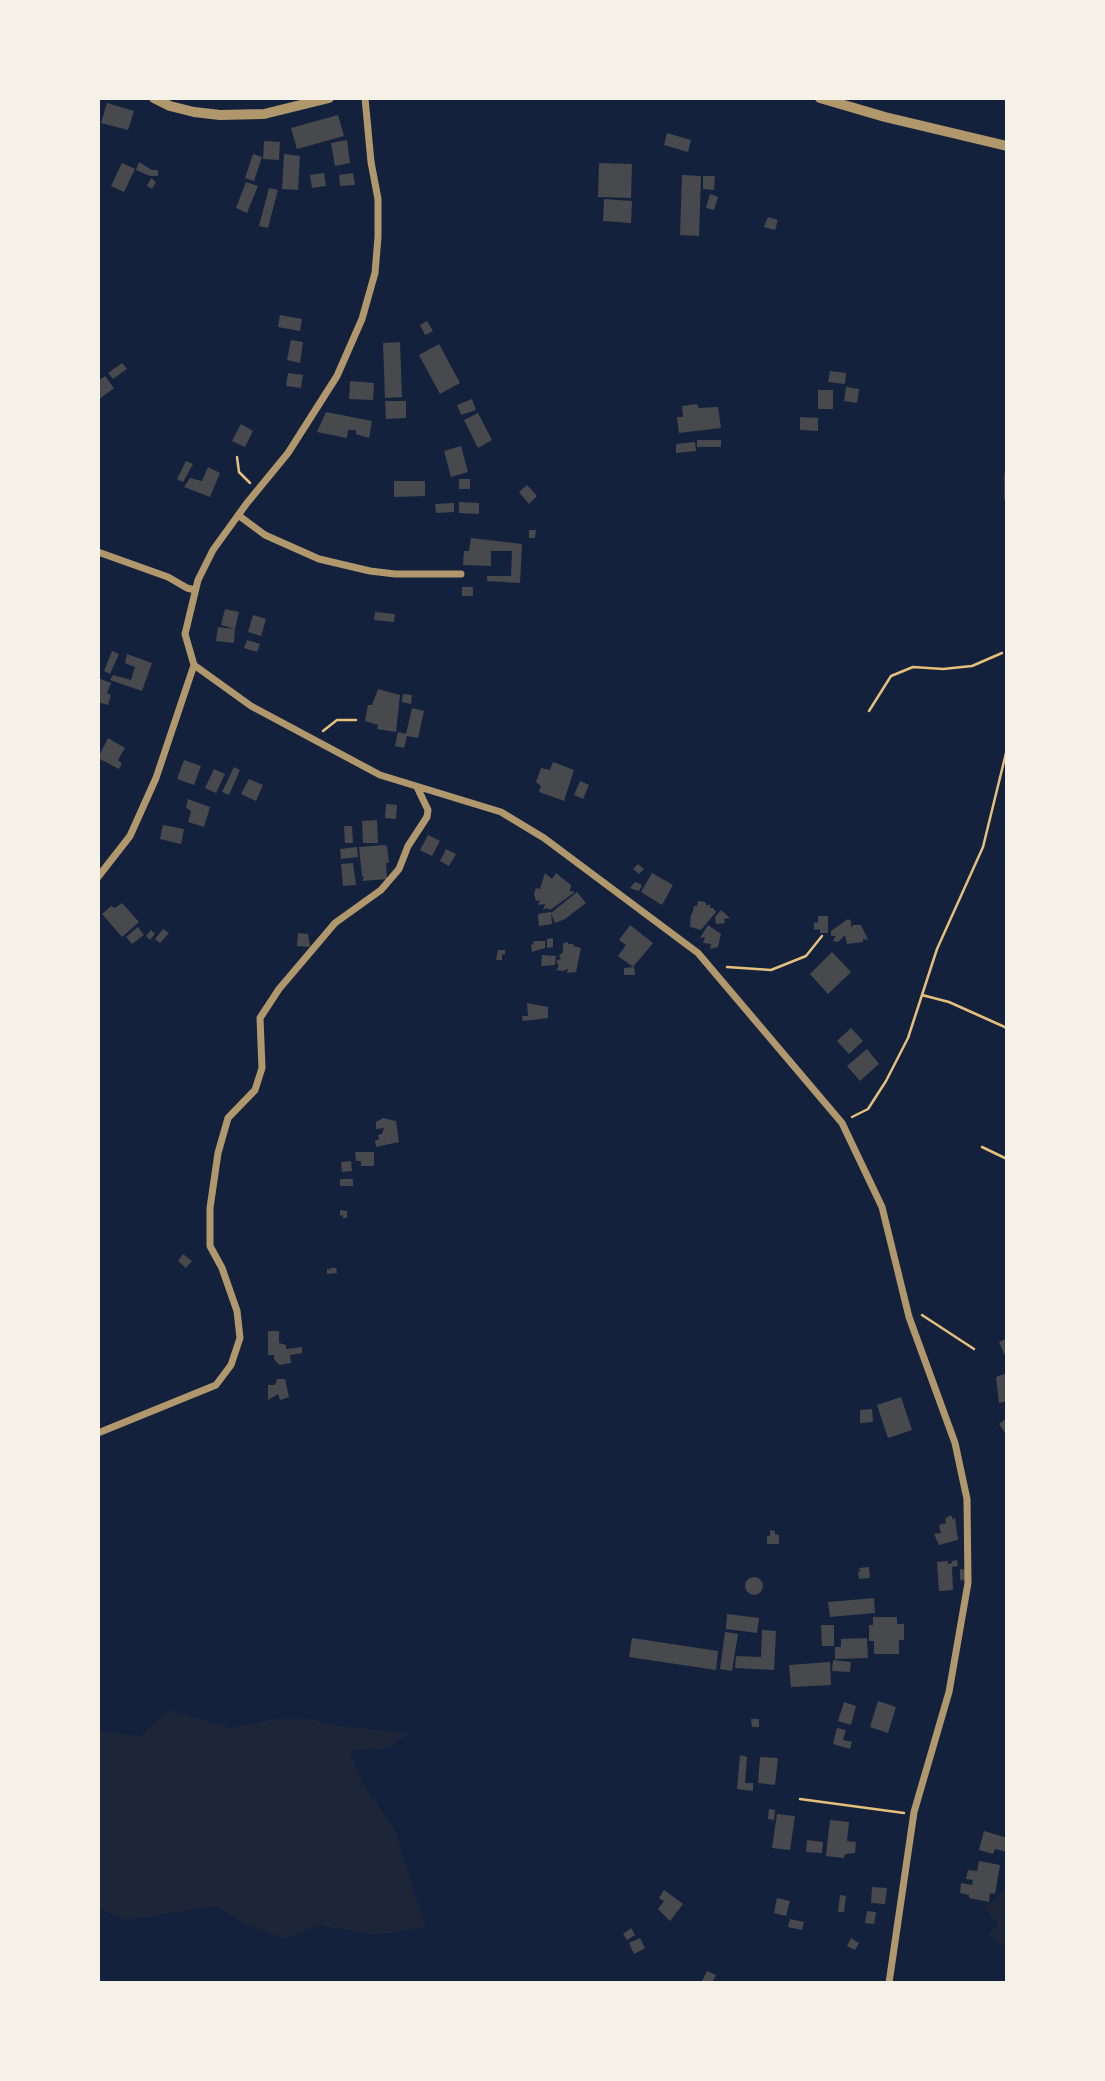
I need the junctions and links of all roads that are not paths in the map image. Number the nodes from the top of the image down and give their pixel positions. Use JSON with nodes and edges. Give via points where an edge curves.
{"nodes":[{"id":1,"x":154,"y":98,"type":"edge"},
{"id":2,"x":329,"y":98,"type":"edge"},
{"id":3,"x":365,"y":98,"type":"edge"},
{"id":4,"x":820,"y":98,"type":"edge"},
{"id":5,"x":1007,"y":146,"type":"edge"},
{"id":6,"x":238,"y":515,"type":"junction"},
{"id":7,"x":98,"y":552,"type":"edge"},
{"id":8,"x":461,"y":574,"type":"dead end"},
{"id":9,"x":195,"y":590,"type":"junction"},
{"id":10,"x":194,"y":665,"type":"junction"},
{"id":11,"x":417,"y":787,"type":"junction"},
{"id":12,"x":98,"y":877,"type":"edge"},
{"id":13,"x":98,"y":1433,"type":"edge"},
{"id":14,"x":889,"y":1983,"type":"edge"}],
"edges":[{"from":1,"to":2,"type":"street","via":[[194,112],[231,115],[264,114]]},
{"from":3,"to":6,"type":"street","via":[[378,199],[376,273],[362,319],[337,376],[288,453]]},
{"from":4,"to":5,"type":"street"},
{"from":6,"to":8,"type":"street","via":[[265,535],[349,567],[395,574]]},
{"from":6,"to":9,"type":"street","via":[[213,550]]},
{"from":7,"to":9,"type":"street"},
{"from":9,"to":10,"type":"street","via":[[185,634]]},
{"from":10,"to":11,"type":"street","via":[[251,706],[380,775]]},
{"from":10,"to":12,"type":"street","via":[[141,813],[130,836]]},
{"from":11,"to":13,"type":"street","via":[[427,817],[399,869],[381,890],[335,923],[260,1018],[262,1068],[254,1090],[229,1118],[218,1153],[210,1209],[210,1247],[237,1311],[240,1338],[231,1365],[216,1385]]},
{"from":11,"to":14,"type":"street","via":[[501,812],[521,823],[698,953],[842,1123],[882,1207],[905,1303],[954,1443],[967,1499],[969,1534],[968,1583],[949,1692],[914,1812]]}]}
